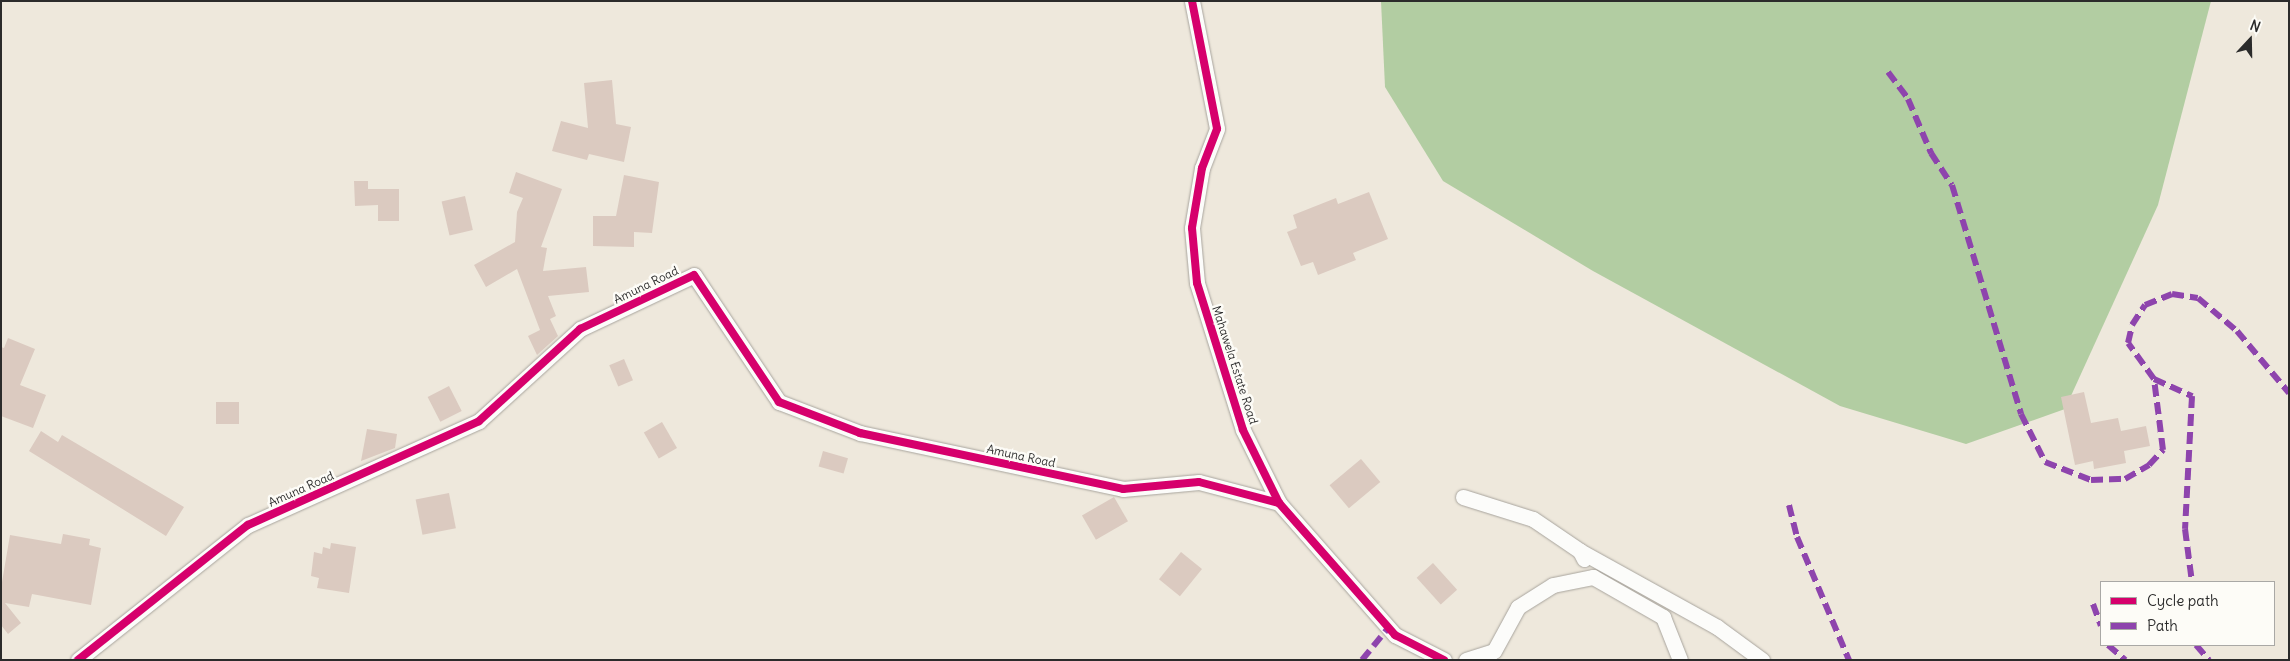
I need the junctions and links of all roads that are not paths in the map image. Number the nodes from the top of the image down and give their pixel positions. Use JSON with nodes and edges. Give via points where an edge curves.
{"nodes":[{"id":1,"x":1192,"y":1,"type":"edge"},
{"id":2,"x":1463,"y":497,"type":"dead end"},
{"id":3,"x":1279,"y":503,"type":"junction"},
{"id":4,"x":1580,"y":551,"type":"junction"},
{"id":5,"x":1593,"y":577,"type":"junction"},
{"id":6,"x":78,"y":660,"type":"edge"},
{"id":7,"x":1444,"y":660,"type":"edge"},
{"id":8,"x":1466,"y":660,"type":"edge"},
{"id":9,"x":1680,"y":660,"type":"edge"},
{"id":10,"x":1762,"y":660,"type":"edge"}],
"edges":[{"from":1,"to":3,"type":"street","name":"Mahawela Estate Road","via":[[1217,129],[1202,168],[1192,228],[1197,282],[1243,430]]},
{"from":2,"to":4,"type":"street","via":[[1533,519]]},
{"from":3,"to":6,"type":"street","name":"Amuna Road","via":[[1199,482],[1123,489],[860,433],[779,402],[694,275],[580,329],[479,421],[248,525]]},
{"from":3,"to":7,"type":"street","name":"Mahawela Estate Road","via":[[1395,635]]},
{"from":4,"to":5,"type":"street"},
{"from":4,"to":10,"type":"street","via":[[1717,627]]},
{"from":5,"to":8,"type":"street","via":[[1553,585],[1518,607],[1494,651]]},
{"from":5,"to":9,"type":"street","via":[[1663,617]]}]}
